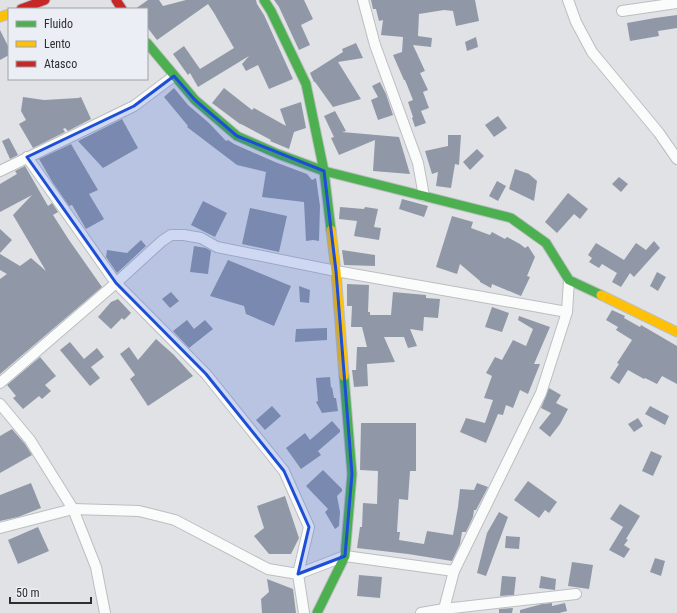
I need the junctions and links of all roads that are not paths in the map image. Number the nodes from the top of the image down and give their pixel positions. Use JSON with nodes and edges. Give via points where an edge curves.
{"nodes":[{"id":1,"x":45,"y":0,"type":"edge"},
{"id":2,"x":264,"y":0,"type":"edge"},
{"id":3,"x":362,"y":0,"type":"edge"},
{"id":4,"x":568,"y":0,"type":"edge"},
{"id":5,"x":677,"y":4,"type":"edge"},
{"id":6,"x":24,"y":8,"type":"edge"},
{"id":7,"x":622,"y":11,"type":"dead end"},
{"id":8,"x":148,"y":44,"type":"edge"},
{"id":9,"x":174,"y":76,"type":"junction"},
{"id":10,"x":27,"y":158,"type":"junction"},
{"id":11,"x":677,"y":159,"type":"edge"},
{"id":12,"x":0,"y":171,"type":"edge"},
{"id":13,"x":324,"y":171,"type":"junction"},
{"id":14,"x":424,"y":196,"type":"junction"},
{"id":15,"x":336,"y":271,"type":"junction"},
{"id":16,"x":569,"y":280,"type":"junction"},
{"id":17,"x":116,"y":283,"type":"junction"},
{"id":18,"x":567,"y":312,"type":"junction"},
{"id":19,"x":677,"y":332,"type":"edge"},
{"id":20,"x":0,"y":383,"type":"edge"},
{"id":21,"x":0,"y":404,"type":"edge"},
{"id":22,"x":73,"y":509,"type":"junction"},
{"id":23,"x":0,"y":528,"type":"edge"},
{"id":24,"x":345,"y":556,"type":"junction"},
{"id":25,"x":454,"y":571,"type":"junction"},
{"id":26,"x":298,"y":574,"type":"junction"},
{"id":27,"x":576,"y":594,"type":"dead end"},
{"id":28,"x":444,"y":611,"type":"edge"},
{"id":29,"x":105,"y":613,"type":"edge"},
{"id":30,"x":304,"y":613,"type":"edge"},
{"id":31,"x":317,"y":613,"type":"edge"},
{"id":32,"x":421,"y":613,"type":"edge"}],
"edges":[{"from":1,"to":6,"type":"street"},
{"from":2,"to":13,"type":"street","via":[[306,84]]},
{"from":3,"to":14,"type":"street","via":[[375,45],[418,163]]},
{"from":4,"to":11,"type":"street","via":[[592,52],[659,133]]},
{"from":5,"to":7,"type":"street"},
{"from":8,"to":9,"type":"street"},
{"from":9,"to":10,"type":"street","via":[[134,106]]},
{"from":9,"to":13,"type":"street","via":[[195,100],[237,136]]},
{"from":10,"to":12,"type":"street"},
{"from":10,"to":17,"type":"street"},
{"from":13,"to":14,"type":"street"},
{"from":13,"to":15,"type":"street"},
{"from":14,"to":16,"type":"street","via":[[511,218],[546,243]]},
{"from":15,"to":17,"type":"street","via":[[217,247],[200,238],[171,235]]},
{"from":15,"to":18,"type":"street"},
{"from":15,"to":24,"type":"street","via":[[352,474]]},
{"from":16,"to":18,"type":"street"},
{"from":16,"to":19,"type":"street"},
{"from":17,"to":20,"type":"street"},
{"from":17,"to":26,"type":"street","via":[[206,374],[284,471],[309,527]]},
{"from":18,"to":25,"type":"street","via":[[541,393]]},
{"from":21,"to":22,"type":"street","via":[[30,440]]},
{"from":22,"to":23,"type":"street"},
{"from":22,"to":26,"type":"street","via":[[139,511],[175,520],[268,569]]},
{"from":22,"to":29,"type":"street","via":[[96,567]]},
{"from":24,"to":25,"type":"street"},
{"from":24,"to":26,"type":"street"},
{"from":24,"to":31,"type":"street"},
{"from":25,"to":28,"type":"street"},
{"from":26,"to":30,"type":"street"},
{"from":27,"to":28,"type":"street"},
{"from":28,"to":32,"type":"street"}]}
